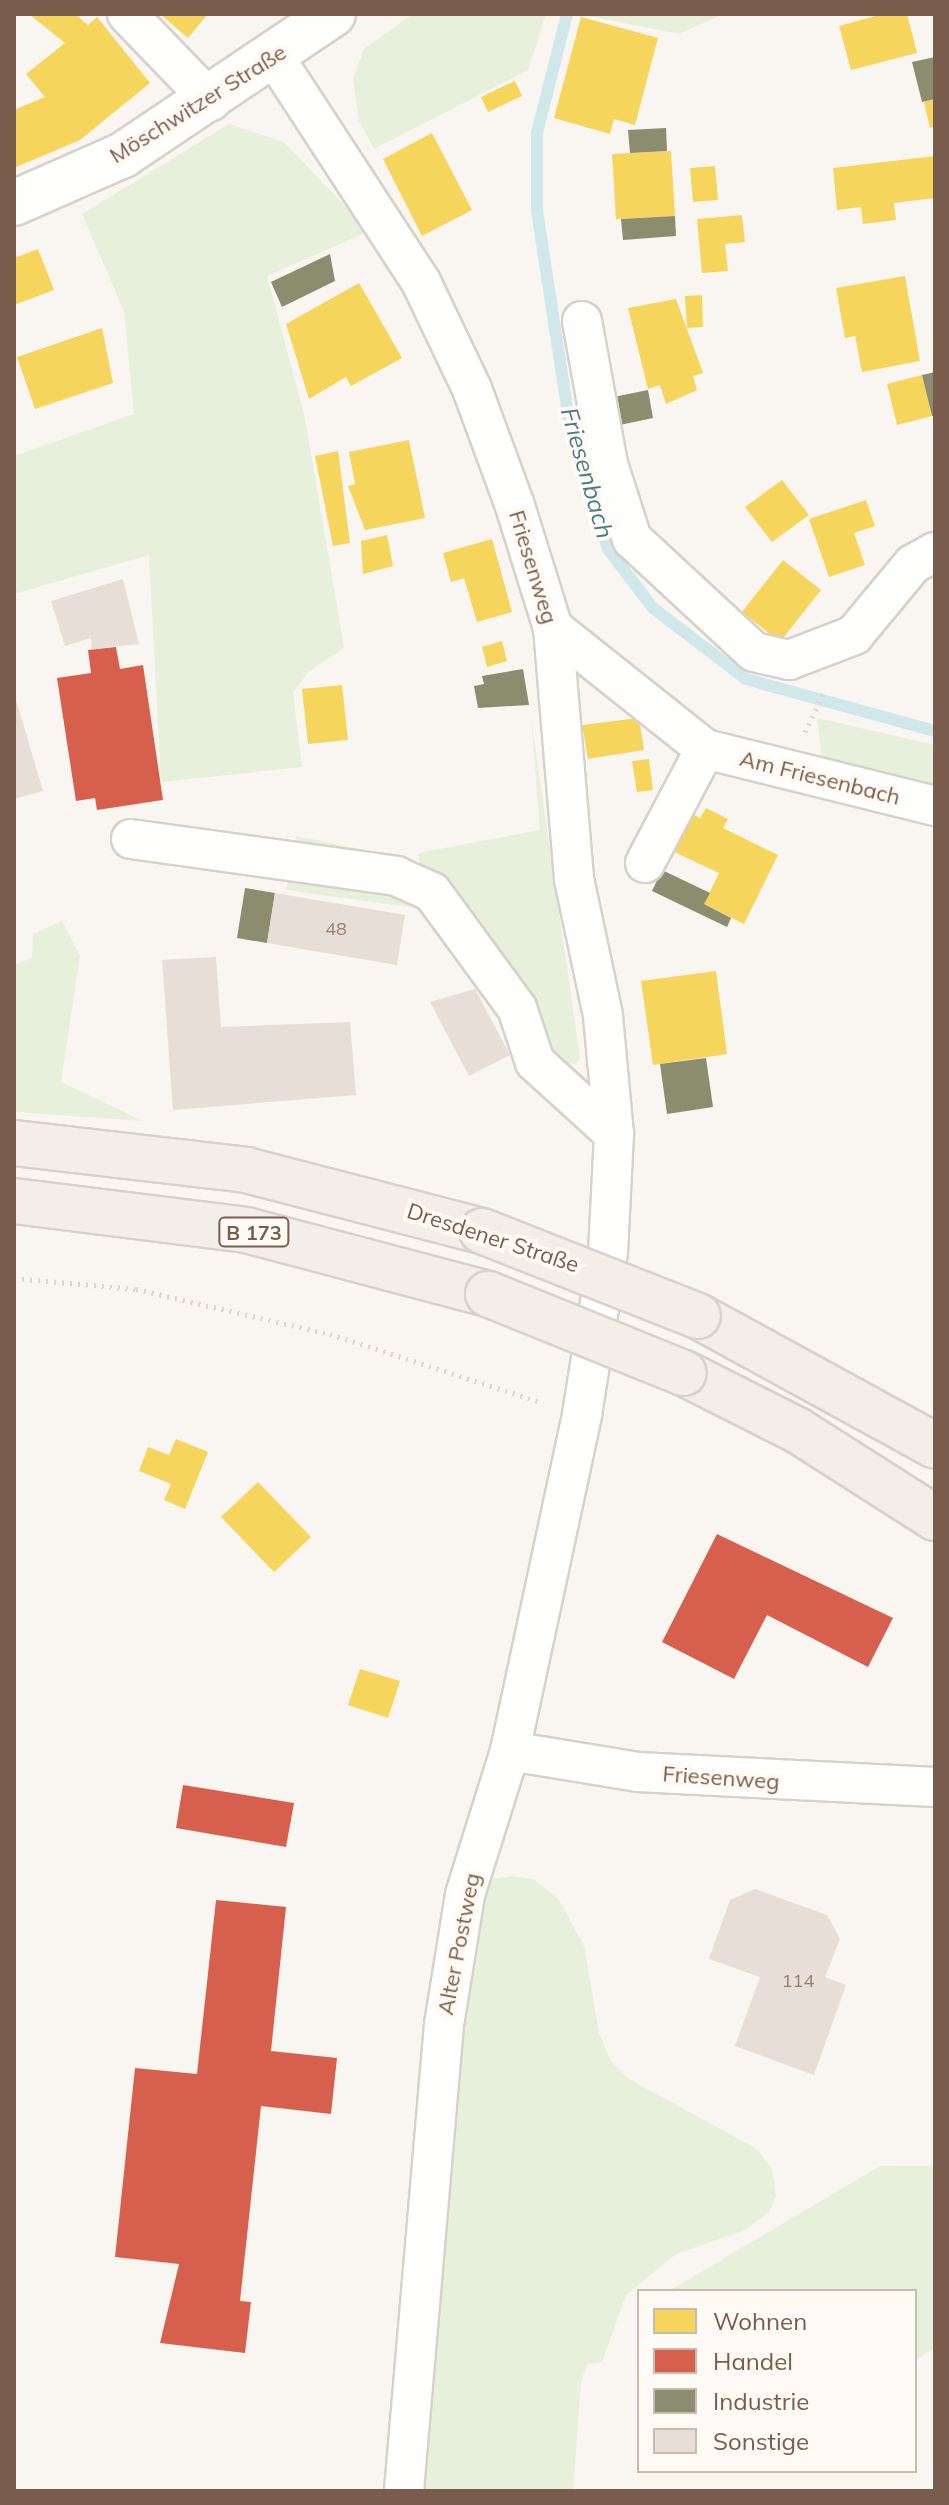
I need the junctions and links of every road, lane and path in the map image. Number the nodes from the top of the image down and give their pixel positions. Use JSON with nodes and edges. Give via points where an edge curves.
{"nodes":[{"id":1,"x":127,"y":14,"type":"edge"},
{"id":2,"x":324,"y":17,"type":"edge"},
{"id":3,"x":275,"y":58,"type":"junction"},
{"id":4,"x":211,"y":101,"type":"junction"},
{"id":5,"x":14,"y":203,"type":"edge"},
{"id":6,"x":582,"y":321,"type":"dead end"},
{"id":7,"x":935,"y":552,"type":"edge"},
{"id":8,"x":553,"y":628,"type":"junction"},
{"id":9,"x":829,"y":682,"type":"dead end"},
{"id":10,"x":804,"y":736,"type":"dead end"},
{"id":11,"x":705,"y":749,"type":"junction"},
{"id":12,"x":935,"y":806,"type":"edge"},
{"id":13,"x":131,"y":839,"type":"dead end"},
{"id":14,"x":645,"y":863,"type":"dead end"},
{"id":15,"x":614,"y":1134,"type":"junction"},
{"id":16,"x":14,"y":1143,"type":"edge"},
{"id":17,"x":14,"y":1201,"type":"edge"},
{"id":18,"x":14,"y":1278,"type":"edge"},
{"id":19,"x":592,"y":1362,"type":"joint"},
{"id":20,"x":582,"y":1415,"type":"junction"},
{"id":21,"x":935,"y":1446,"type":"edge"},
{"id":22,"x":935,"y":1518,"type":"edge"},
{"id":23,"x":510,"y":1751,"type":"junction"},
{"id":24,"x":935,"y":1787,"type":"edge"},
{"id":25,"x":404,"y":2491,"type":"edge"}],
"edges":[{"from":1,"to":4,"type":"street"},
{"from":2,"to":3,"type":"main road","name":"Möschwitzer Straße"},
{"from":3,"to":4,"type":"main road","name":"Möschwitzer Straße"},
{"from":3,"to":8,"type":"street","name":"Friesenweg","via":[[421,282],[472,389]]},
{"from":4,"to":5,"type":"main road","name":"Möschwitzer Straße","via":[[123,155]]},
{"from":6,"to":7,"type":"street","via":[[608,464],[632,539],[754,652],[789,660],[854,635],[913,564]]},
{"from":8,"to":11,"type":"street","name":"Am Friesenbach"},
{"from":8,"to":15,"type":"street","name":"Friesenweg","via":[[574,879],[603,1016]]},
{"from":9,"to":10,"type":"path"},
{"from":11,"to":12,"type":"street","name":"Am Friesenbach"},
{"from":11,"to":14,"type":"street"},
{"from":13,"to":15,"type":"street","via":[[396,876],[432,892],[517,1008],[535,1062]]},
{"from":15,"to":19,"type":"street","name":"Friesenweg","via":[[608,1252]]},
{"from":16,"to":21,"type":"main road","name":"Dresdener Straße","bridge":true,"via":[[246,1170],[482,1231],[698,1316]]},
{"from":17,"to":22,"type":"main road","number":"B 173","bridge":true,"via":[[246,1230],[488,1294],[684,1373],[797,1430]]},
{"from":18,"to":20,"type":"path","via":[[136,1289],[315,1330]]},
{"from":19,"to":20,"type":"street","name":"Alter Postweg"},
{"from":20,"to":23,"type":"street","name":"Alter Postweg"},
{"from":23,"to":24,"type":"street","name":"Friesenweg","via":[[638,1772]]},
{"from":23,"to":25,"type":"street","name":"Alter Postweg","via":[[465,1895],[444,2024]]}]}
